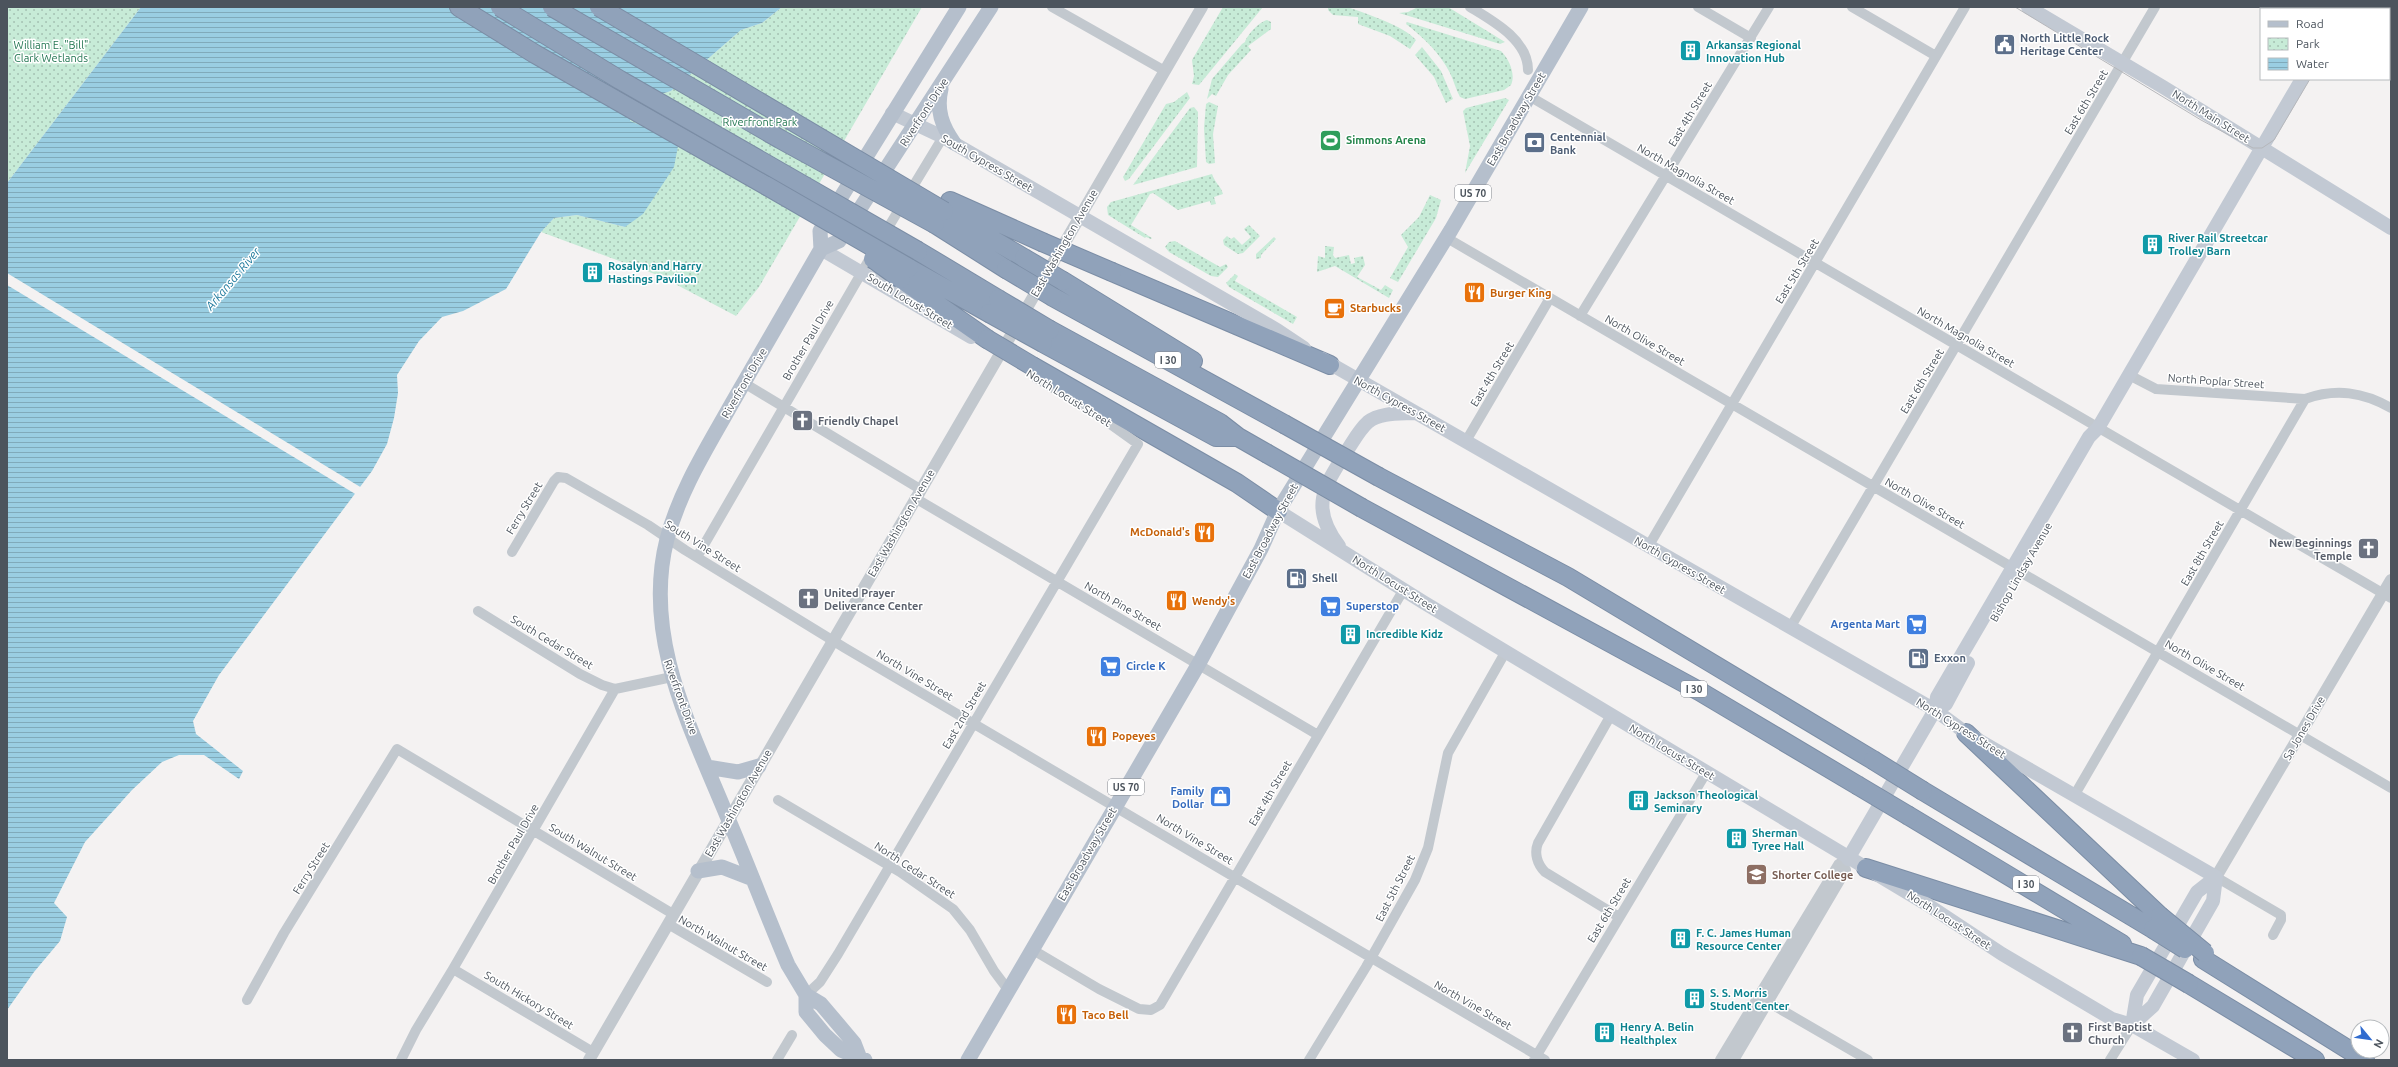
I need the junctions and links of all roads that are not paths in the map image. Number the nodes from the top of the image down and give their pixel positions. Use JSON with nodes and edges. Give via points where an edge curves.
{"nodes":[{"id":1,"x":459,"y":7,"type":"edge"},
{"id":2,"x":500,"y":7,"type":"edge"},
{"id":3,"x":552,"y":7,"type":"edge"},
{"id":4,"x":599,"y":7,"type":"edge"},
{"id":5,"x":959,"y":7,"type":"edge"},
{"id":6,"x":991,"y":7,"type":"edge"},
{"id":7,"x":1052,"y":7,"type":"edge"},
{"id":8,"x":1202,"y":7,"type":"edge"},
{"id":9,"x":1470,"y":7,"type":"edge"},
{"id":10,"x":1581,"y":7,"type":"edge"},
{"id":11,"x":1698,"y":7,"type":"edge"},
{"id":12,"x":1769,"y":7,"type":"edge"},
{"id":13,"x":1852,"y":7,"type":"edge"},
{"id":14,"x":1965,"y":7,"type":"edge"},
{"id":15,"x":2028,"y":7,"type":"edge"},
{"id":16,"x":2155,"y":7,"type":"edge"},
{"id":17,"x":1751,"y":38,"type":"junction"},
{"id":18,"x":1936,"y":56,"type":"junction"},
{"id":19,"x":2123,"y":63,"type":"junction"},
{"id":20,"x":1528,"y":70,"type":"dead end"},
{"id":21,"x":1165,"y":71,"type":"junction"},
{"id":22,"x":2301,"y":80,"type":"edge"},
{"id":23,"x":942,"y":84,"type":"junction"},
{"id":24,"x":1529,"y":96,"type":"junction"},
{"id":25,"x":892,"y":112,"type":"junction"},
{"id":26,"x":917,"y":124,"type":"junction"},
{"id":27,"x":949,"y":140,"type":"junction"},
{"id":28,"x":2262,"y":148,"type":"junction"},
{"id":29,"x":1666,"y":176,"type":"junction"},
{"id":30,"x":943,"y":212,"type":"junction"},
{"id":31,"x":1080,"y":216,"type":"junction"},
{"id":32,"x":2391,"y":228,"type":"edge"},
{"id":33,"x":1446,"y":238,"type":"junction"},
{"id":34,"x":821,"y":249,"type":"junction"},
{"id":35,"x":1816,"y":263,"type":"junction"},
{"id":36,"x":861,"y":272,"type":"junction"},
{"id":37,"x":905,"y":273,"type":"junction"},
{"id":38,"x":1550,"y":298,"type":"junction"},
{"id":39,"x":994,"y":306,"type":"junction"},
{"id":40,"x":1580,"y":316,"type":"junction"},
{"id":41,"x":1957,"y":345,"type":"junction"},
{"id":42,"x":999,"y":354,"type":"junction"},
{"id":43,"x":1330,"y":365,"type":"junction"},
{"id":44,"x":2129,"y":375,"type":"junction"},
{"id":45,"x":1357,"y":380,"type":"junction"},
{"id":46,"x":744,"y":383,"type":"junction"},
{"id":47,"x":2305,"y":399,"type":"junction"},
{"id":48,"x":1732,"y":404,"type":"junction"},
{"id":49,"x":783,"y":407,"type":"junction"},
{"id":50,"x":2391,"y":408,"type":"edge"},
{"id":51,"x":1416,"y":413,"type":"junction"},
{"id":52,"x":1284,"y":424,"type":"junction"},
{"id":53,"x":2098,"y":428,"type":"junction"},
{"id":54,"x":1466,"y":441,"type":"junction"},
{"id":55,"x":1138,"y":444,"type":"joint"},
{"id":56,"x":558,"y":477,"type":"joint"},
{"id":57,"x":1873,"y":486,"type":"junction"},
{"id":58,"x":918,"y":494,"type":"junction"},
{"id":59,"x":2241,"y":510,"type":"junction"},
{"id":60,"x":1278,"y":511,"type":"junction"},
{"id":61,"x":667,"y":539,"type":"junction"},
{"id":62,"x":1648,"y":546,"type":"junction"},
{"id":63,"x":1342,"y":551,"type":"junction"},
{"id":64,"x":512,"y":552,"type":"dead end"},
{"id":65,"x":697,"y":557,"type":"junction"},
{"id":66,"x":2017,"y":570,"type":"junction"},
{"id":67,"x":2391,"y":580,"type":"edge"},
{"id":68,"x":1056,"y":581,"type":"junction"},
{"id":69,"x":1404,"y":589,"type":"junction"},
{"id":70,"x":2387,"y":596,"type":"edge"},
{"id":71,"x":478,"y":611,"type":"dead end"},
{"id":72,"x":1790,"y":628,"type":"junction"},
{"id":73,"x":833,"y":639,"type":"junction"},
{"id":74,"x":1506,"y":651,"type":"junction"},
{"id":75,"x":2158,"y":652,"type":"junction"},
{"id":76,"x":1198,"y":665,"type":"junction"},
{"id":77,"x":672,"y":677,"type":"junction"},
{"id":78,"x":615,"y":689,"type":"junction"},
{"id":79,"x":1935,"y":710,"type":"junction"},
{"id":80,"x":1611,"y":715,"type":"junction"},
{"id":81,"x":973,"y":723,"type":"junction"},
{"id":82,"x":1966,"y":733,"type":"junction"},
{"id":83,"x":1318,"y":735,"type":"junction"},
{"id":84,"x":2300,"y":735,"type":"junction"},
{"id":85,"x":397,"y":749,"type":"joint"},
{"id":86,"x":759,"y":766,"type":"junction"},
{"id":87,"x":707,"y":767,"type":"junction"},
{"id":88,"x":1706,"y":773,"type":"junction"},
{"id":89,"x":2391,"y":788,"type":"edge"},
{"id":90,"x":2074,"y":796,"type":"junction"},
{"id":91,"x":778,"y":800,"type":"dead end"},
{"id":92,"x":1116,"y":806,"type":"junction"},
{"id":93,"x":728,"y":819,"type":"junction"},
{"id":94,"x":534,"y":831,"type":"junction"},
{"id":95,"x":1848,"y":858,"type":"junction"},
{"id":96,"x":889,"y":866,"type":"junction"},
{"id":97,"x":1866,"y":868,"type":"junction"},
{"id":98,"x":698,"y":871,"type":"junction"},
{"id":99,"x":1235,"y":876,"type":"junction"},
{"id":100,"x":2216,"y":877,"type":"junction"},
{"id":101,"x":753,"y":879,"type":"junction"},
{"id":102,"x":1619,"y":917,"type":"junction"},
{"id":103,"x":670,"y":919,"type":"junction"},
{"id":104,"x":2156,"y":922,"type":"junction"},
{"id":105,"x":2273,"y":935,"type":"dead end"},
{"id":106,"x":1032,"y":950,"type":"junction"},
{"id":107,"x":2141,"y":956,"type":"junction"},
{"id":108,"x":1370,"y":958,"type":"junction"},
{"id":109,"x":454,"y":969,"type":"junction"},
{"id":110,"x":767,"y":982,"type":"dead end"},
{"id":111,"x":1009,"y":991,"type":"junction"},
{"id":112,"x":806,"y":995,"type":"junction"},
{"id":113,"x":1764,"y":999,"type":"junction"},
{"id":114,"x":246,"y":1000,"type":"dead end"},
{"id":115,"x":2132,"y":1025,"type":"junction"},
{"id":116,"x":792,"y":1035,"type":"dead end"},
{"id":117,"x":591,"y":1056,"type":"edge"},
{"id":118,"x":862,"y":1058,"type":"edge"},
{"id":119,"x":1539,"y":1058,"type":"edge"},
{"id":120,"x":401,"y":1060,"type":"edge"},
{"id":121,"x":778,"y":1060,"type":"edge"},
{"id":122,"x":968,"y":1060,"type":"edge"},
{"id":123,"x":1309,"y":1060,"type":"edge"},
{"id":124,"x":1721,"y":1060,"type":"edge"},
{"id":125,"x":1733,"y":1060,"type":"edge"},
{"id":126,"x":1868,"y":1060,"type":"edge"},
{"id":127,"x":2110,"y":1060,"type":"edge"},
{"id":128,"x":2193,"y":1060,"type":"edge"},
{"id":129,"x":2315,"y":1060,"type":"edge"},
{"id":130,"x":2365,"y":1060,"type":"edge"}],
"edges":[{"from":1,"to":37,"type":"highway","bridge":true,"via":[[535,54],[767,186]]},
{"from":2,"to":39,"type":"highway","number":"I 30","bridge":true,"via":[[620,80],[918,252]]},
{"from":3,"to":30,"type":"highway","number":"I 30","bridge":true,"via":[[780,139]]},
{"from":4,"to":30,"type":"highway","bridge":true,"via":[[870,166],[882,165]]},
{"from":5,"to":25,"type":"main road","name":"Riverfront Drive"},
{"from":6,"to":23,"type":"main road","name":"Riverfront Drive"},
{"from":7,"to":21,"type":"street"},
{"from":8,"to":21,"type":"street","name":"East Washington Avenue"},
{"from":9,"to":20,"type":"street","via":[[1502,27],[1514,40]]},
{"from":10,"to":24,"type":"main road","name":"East Broadway Street","number":"US 70"},
{"from":11,"to":17,"type":"street"},
{"from":12,"to":17,"type":"street","name":"East 4th Street"},
{"from":13,"to":18,"type":"street"},
{"from":14,"to":18,"type":"street","name":"East 5th Street"},
{"from":15,"to":19,"type":"main road","name":"North Main Street"},
{"from":16,"to":19,"type":"street","name":"East 6th Street"},
{"from":17,"to":29,"type":"street","name":"East 4th Street"},
{"from":18,"to":35,"type":"street","name":"East 5th Street"},
{"from":19,"to":28,"type":"main road","name":"North Main Street"},
{"from":19,"to":41,"type":"street","name":"East 6th Street"},
{"from":21,"to":31,"type":"street","name":"East Washington Avenue"},
{"from":22,"to":28,"type":"main road","name":"Bishop Lindsay Avenue"},
{"from":23,"to":26,"type":"main road","name":"Riverfront Drive"},
{"from":23,"to":27,"type":"main road","via":[[939,108]]},
{"from":24,"to":29,"type":"street","name":"North Magnolia Street"},
{"from":24,"to":33,"type":"main road","name":"East Broadway Street","number":"US 70"},
{"from":25,"to":26,"type":"main road","name":"South Cypress Street"},
{"from":25,"to":34,"type":"main road","name":"Riverfront Drive","via":[[820,231]]},
{"from":26,"to":27,"type":"main road","name":"South Cypress Street"},
{"from":26,"to":34,"type":"main road","name":"Riverfront Drive","via":[[839,241]]},
{"from":27,"to":31,"type":"main road","name":"South Cypress Street"},
{"from":27,"to":36,"type":"street","name":"Brother Paul Drive"},
{"from":28,"to":32,"type":"main road","name":"North Main Street"},
{"from":28,"to":44,"type":"main road","name":"Bishop Lindsay Avenue"},
{"from":29,"to":35,"type":"street","name":"North Magnolia Street"},
{"from":29,"to":40,"type":"street","name":"East 4th Street"},
{"from":30,"to":43,"type":"highway","bridge":true,"via":[[1042,242]]},
{"from":30,"to":52,"type":"highway","bridge":true,"via":[[1063,281],[1250,398]]},
{"from":30,"to":52,"type":"highway","number":"I 30","bridge":true,"via":[[1006,269]]},
{"from":31,"to":42,"type":"street","name":"East Washington Avenue"},
{"from":31,"to":43,"type":"main road","name":"North Cypress Street","via":[[1277,330]]},
{"from":33,"to":38,"type":"street","name":"North Olive Street"},
{"from":33,"to":45,"type":"main road","name":"East Broadway Street","number":"US 70"},
{"from":34,"to":36,"type":"main road","name":"South Locust Street"},
{"from":34,"to":46,"type":"main road","name":"Riverfront Drive"},
{"from":35,"to":41,"type":"street","name":"North Magnolia Street"},
{"from":35,"to":48,"type":"street","name":"East 5th Street"},
{"from":36,"to":42,"type":"main road","name":"South Locust Street"},
{"from":36,"to":49,"type":"street","name":"Brother Paul Drive"},
{"from":37,"to":39,"type":"highway"},
{"from":37,"to":60,"type":"highway","bridge":true,"via":[[987,339],[1238,483]]},
{"from":38,"to":40,"type":"street","name":"North Olive Street"},
{"from":38,"to":54,"type":"street","name":"East 4th Street"},
{"from":39,"to":107,"type":"highway","number":"I 30","bridge":true,"via":[[1047,337],[1220,423],[1238,437],[1362,508],[1698,691]]},
{"from":40,"to":48,"type":"street","name":"North Olive Street"},
{"from":41,"to":53,"type":"street","name":"North Magnolia Street"},
{"from":41,"to":57,"type":"street","name":"East 6th Street"},
{"from":42,"to":55,"type":"street","name":"North Locust Street","via":[[1092,411]]},
{"from":42,"to":58,"type":"street","name":"East Washington Avenue"},
{"from":43,"to":45,"type":"main road","name":"North Cypress Street"},
{"from":44,"to":47,"type":"street","name":"North Poplar Street","via":[[2156,389]]},
{"from":44,"to":53,"type":"main road","name":"Bishop Lindsay Avenue"},
{"from":45,"to":51,"type":"main road","name":"North Cypress Street"},
{"from":45,"to":60,"type":"main road","name":"East Broadway Street","number":"US 70"},
{"from":46,"to":49,"type":"street","name":"North Pine Street"},
{"from":46,"to":61,"type":"main road","name":"Riverfront Drive","via":[[694,470],[675,512]]},
{"from":47,"to":50,"type":"street","via":[[2318,394],[2344,392],[2370,397]]},
{"from":47,"to":59,"type":"street","name":"East 8th Street"},
{"from":48,"to":57,"type":"street","name":"North Olive Street"},
{"from":48,"to":62,"type":"street","name":"East 5th Street"},
{"from":49,"to":58,"type":"street","name":"North Pine Street"},
{"from":49,"to":65,"type":"street","name":"Brother Paul Drive"},
{"from":51,"to":54,"type":"main road","name":"North Cypress Street"},
{"from":51,"to":63,"type":"main road","via":[[1387,415],[1369,421],[1356,436],[1334,472],[1323,495],[1323,514],[1327,530]]},
{"from":52,"to":104,"type":"highway","number":"I 30","bridge":true,"via":[[1568,577],[1923,791]]},
{"from":53,"to":59,"type":"street","name":"North Magnolia Street"},
{"from":53,"to":66,"type":"main road","name":"Bishop Lindsay Avenue","via":[[2097,442]]},
{"from":54,"to":62,"type":"main road","name":"North Cypress Street"},
{"from":55,"to":68,"type":"street","name":"East 2nd Street"},
{"from":56,"to":61,"type":"street","name":"South Vine Street","via":[[566,478],[648,525]]},
{"from":56,"to":64,"type":"street","name":"Ferry Street"},
{"from":57,"to":66,"type":"street","name":"North Olive Street"},
{"from":57,"to":72,"type":"street","name":"East 6th Street"},
{"from":58,"to":68,"type":"street","name":"North Pine Street"},
{"from":58,"to":73,"type":"street","name":"East Washington Avenue"},
{"from":59,"to":70,"type":"street","name":"North Magnolia Street"},
{"from":59,"to":75,"type":"street","name":"East 8th Street"},
{"from":60,"to":63,"type":"main road","name":"North Locust Street"},
{"from":60,"to":76,"type":"main road","name":"East Broadway Street","number":"US 70","via":[[1261,549]]},
{"from":61,"to":65,"type":"street","name":"South Vine Street"},
{"from":61,"to":77,"type":"main road","name":"Riverfront Drive","via":[[662,568],[660,610],[664,649]]},
{"from":62,"to":72,"type":"main road","name":"North Cypress Street"},
{"from":63,"to":69,"type":"main road","name":"North Locust Street"},
{"from":65,"to":73,"type":"street","name":"South Vine Street"},
{"from":66,"to":75,"type":"street","name":"North Olive Street"},
{"from":66,"to":79,"type":"main road","name":"Bishop Lindsay Avenue","via":[[1946,704]]},
{"from":67,"to":70,"type":"street","name":"Sa Jones Drive"},
{"from":68,"to":76,"type":"street","name":"North Pine Street"},
{"from":68,"to":81,"type":"street","name":"East 2nd Street"},
{"from":69,"to":74,"type":"main road","name":"North Locust Street"},
{"from":69,"to":83,"type":"street","name":"East 4th Street"},
{"from":70,"to":84,"type":"street","name":"Sa Jones Drive"},
{"from":71,"to":78,"type":"street","name":"South Cedar Street","via":[[580,674]]},
{"from":72,"to":79,"type":"main road","name":"North Cypress Street"},
{"from":73,"to":81,"type":"street","name":"North Vine Street"},
{"from":73,"to":86,"type":"street","name":"East Washington Avenue"},
{"from":74,"to":80,"type":"main road","name":"North Locust Street"},
{"from":74,"to":108,"type":"street","name":"East 5th Street","via":[[1448,753],[1428,848],[1419,872]]},
{"from":75,"to":84,"type":"street","name":"North Olive Street"},
{"from":75,"to":90,"type":"street","name":"East 8th Street"},
{"from":76,"to":83,"type":"street","name":"North Pine Street"},
{"from":76,"to":92,"type":"main road","name":"East Broadway Street","number":"US 70"},
{"from":77,"to":78,"type":"street"},
{"from":77,"to":87,"type":"main road","name":"Riverfront Drive"},
{"from":78,"to":94,"type":"street","name":"Brother Paul Drive"},
{"from":79,"to":82,"type":"main road","name":"North Cypress Street"},
{"from":79,"to":95,"type":"main road","name":"Bishop Lindsay Avenue"},
{"from":80,"to":88,"type":"main road","name":"North Locust Street"},
{"from":80,"to":102,"type":"street","via":[[1538,843],[1536,852],[1543,870]]},
{"from":81,"to":92,"type":"street","name":"North Vine Street"},
{"from":81,"to":96,"type":"street","name":"East 2nd Street"},
{"from":82,"to":90,"type":"main road","name":"North Cypress Street"},
{"from":82,"to":104,"type":"highway"},
{"from":83,"to":99,"type":"street","name":"East 4th Street"},
{"from":84,"to":89,"type":"street","name":"North Olive Street"},
{"from":84,"to":100,"type":"street","name":"Sa Jones Drive"},
{"from":85,"to":94,"type":"street","name":"South Walnut Street"},
{"from":85,"to":114,"type":"street","name":"Ferry Street"},
{"from":86,"to":87,"type":"main road","via":[[738,772]]},
{"from":86,"to":93,"type":"street","name":"East Washington Avenue"},
{"from":87,"to":93,"type":"main road","name":"Riverfront Drive"},
{"from":88,"to":95,"type":"main road","name":"North Locust Street"},
{"from":88,"to":102,"type":"street","name":"East 6th Street"},
{"from":90,"to":100,"type":"main road","name":"North Cypress Street"},
{"from":91,"to":96,"type":"street","name":"North Cedar Street"},
{"from":92,"to":99,"type":"street","name":"North Vine Street"},
{"from":92,"to":106,"type":"main road","name":"East Broadway Street","number":"US 70"},
{"from":93,"to":98,"type":"street","name":"East Washington Avenue"},
{"from":93,"to":101,"type":"main road","name":"Riverfront Drive"},
{"from":94,"to":103,"type":"street","name":"South Walnut Street"},
{"from":94,"to":109,"type":"street","name":"Brother Paul Drive"},
{"from":95,"to":97,"type":"main road","name":"North Locust Street"},
{"from":95,"to":113,"type":"street","name":"Bishop Lindsay Avenue","via":[[1846,870]]},
{"from":96,"to":111,"type":"street","name":"North Cedar Street","via":[[939,898],[958,914]]},
{"from":96,"to":112,"type":"street","name":"East 2nd Street","via":[[820,982]]},
{"from":97,"to":107,"type":"highway"},
{"from":97,"to":115,"type":"main road","name":"North Locust Street","via":[[2112,1019]]},
{"from":98,"to":101,"type":"main road","via":[[722,867]]},
{"from":98,"to":103,"type":"street","name":"East Washington Avenue"},
{"from":99,"to":106,"type":"street","name":"East 4th Street","via":[[1175,982],[1156,1008],[1139,1009]]},
{"from":99,"to":108,"type":"street","name":"North Vine Street"},
{"from":100,"to":105,"type":"street","name":"North Cypress Street","via":[[2281,915]]},
{"from":100,"to":115,"type":"main road","name":"Sa Jones Drive","via":[[2213,902],[2153,1006]]},
{"from":100,"to":115,"type":"main road","name":"Sa Jones Drive","via":[[2197,892],[2137,995]]},
{"from":101,"to":112,"type":"main road","name":"Riverfront Drive","via":[[788,965]]},
{"from":102,"to":119,"type":"street","name":"East 6th Street"},
{"from":103,"to":110,"type":"street","name":"North Walnut Street"},
{"from":103,"to":117,"type":"street","name":"East Washington Avenue"},
{"from":104,"to":130,"type":"highway","bridge":true,"via":[[2232,978]]},
{"from":106,"to":111,"type":"main road","name":"East Broadway Street","number":"US 70"},
{"from":107,"to":129,"type":"highway","number":"I 30","bridge":true},
{"from":108,"to":119,"type":"street","name":"North Vine Street"},
{"from":108,"to":123,"type":"street","name":"East 5th Street"},
{"from":109,"to":117,"type":"street","name":"South Hickory Street"},
{"from":109,"to":120,"type":"street","name":"Brother Paul Drive","via":[[416,1030]]},
{"from":111,"to":122,"type":"main road","name":"East Broadway Street","number":"US 70"},
{"from":112,"to":118,"type":"main road","name":"Riverfront Drive","via":[[821,1004],[854,1044]]},
{"from":113,"to":124,"type":"street","name":"Bishop Lindsay Avenue"},
{"from":113,"to":125,"type":"street","name":"Bishop Lindsay Avenue"},
{"from":113,"to":126,"type":"street"},
{"from":115,"to":127,"type":"street","name":"Sa Jones Drive"},
{"from":115,"to":128,"type":"main road","name":"North Locust Street"},
{"from":116,"to":121,"type":"street"}]}
